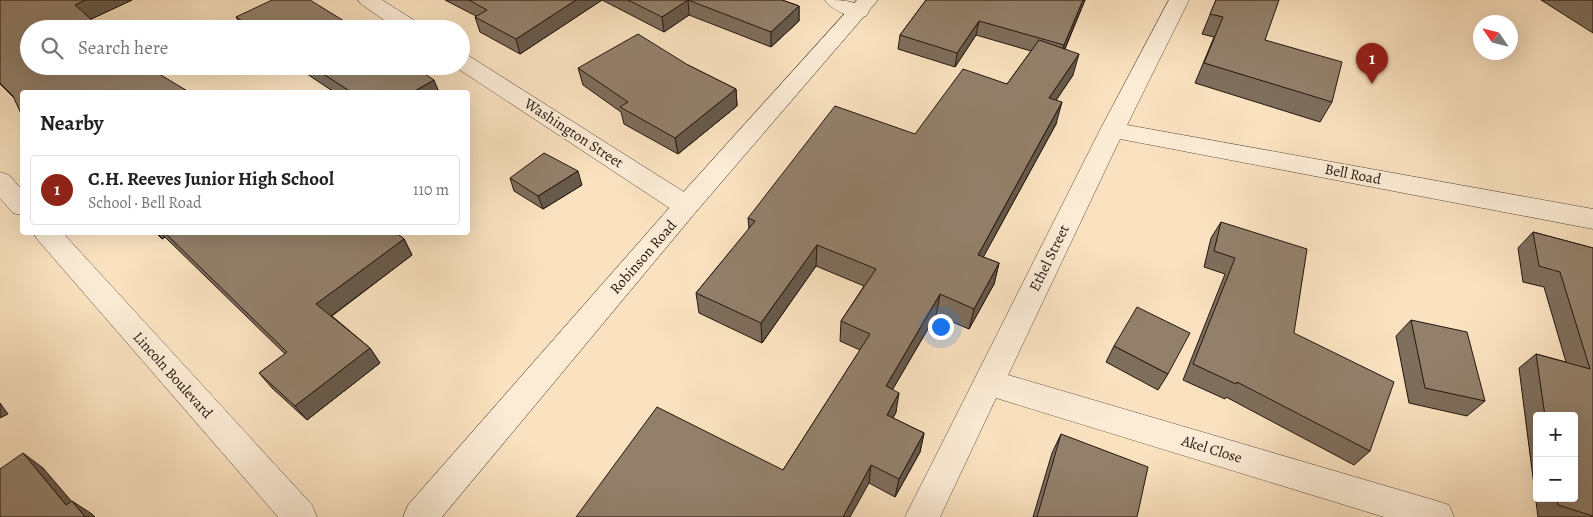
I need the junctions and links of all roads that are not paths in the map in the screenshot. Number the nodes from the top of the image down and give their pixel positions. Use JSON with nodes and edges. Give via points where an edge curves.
{"nodes":[{"id":1,"x":368,"y":0,"type":"edge"},
{"id":2,"x":834,"y":0,"type":"edge"},
{"id":3,"x":1178,"y":0,"type":"edge"},
{"id":4,"x":864,"y":6,"type":"edge"},
{"id":5,"x":398,"y":20,"type":"edge"},
{"id":6,"x":470,"y":66,"type":"edge"},
{"id":7,"x":1112,"y":130,"type":"junction"},
{"id":8,"x":0,"y":181,"type":"edge"},
{"id":9,"x":20,"y":204,"type":"edge"},
{"id":10,"x":686,"y":206,"type":"junction"},
{"id":11,"x":1593,"y":219,"type":"edge"},
{"id":12,"x":49,"y":235,"type":"edge"},
{"id":13,"x":988,"y":382,"type":"junction"},
{"id":14,"x":300,"y":517,"type":"edge"},
{"id":15,"x":420,"y":517,"type":"edge"},
{"id":16,"x":922,"y":517,"type":"edge"},
{"id":17,"x":1437,"y":517,"type":"edge"}],
"edges":[{"from":1,"to":5,"type":"street"},
{"from":2,"to":4,"type":"street"},
{"from":3,"to":7,"type":"street","name":"Ethel Street"},
{"from":4,"to":10,"type":"street","name":"Robinson Road"},
{"from":6,"to":10,"type":"street","name":"Washington Street"},
{"from":7,"to":11,"type":"street","name":"Bell Road"},
{"from":7,"to":13,"type":"street","name":"Ethel Street"},
{"from":8,"to":9,"type":"street"},
{"from":10,"to":15,"type":"street","name":"Robinson Road"},
{"from":12,"to":14,"type":"street","name":"Lincoln Boulevard"},
{"from":13,"to":16,"type":"street","name":"Ethel Street"},
{"from":13,"to":17,"type":"street","name":"Akel Close"}]}
